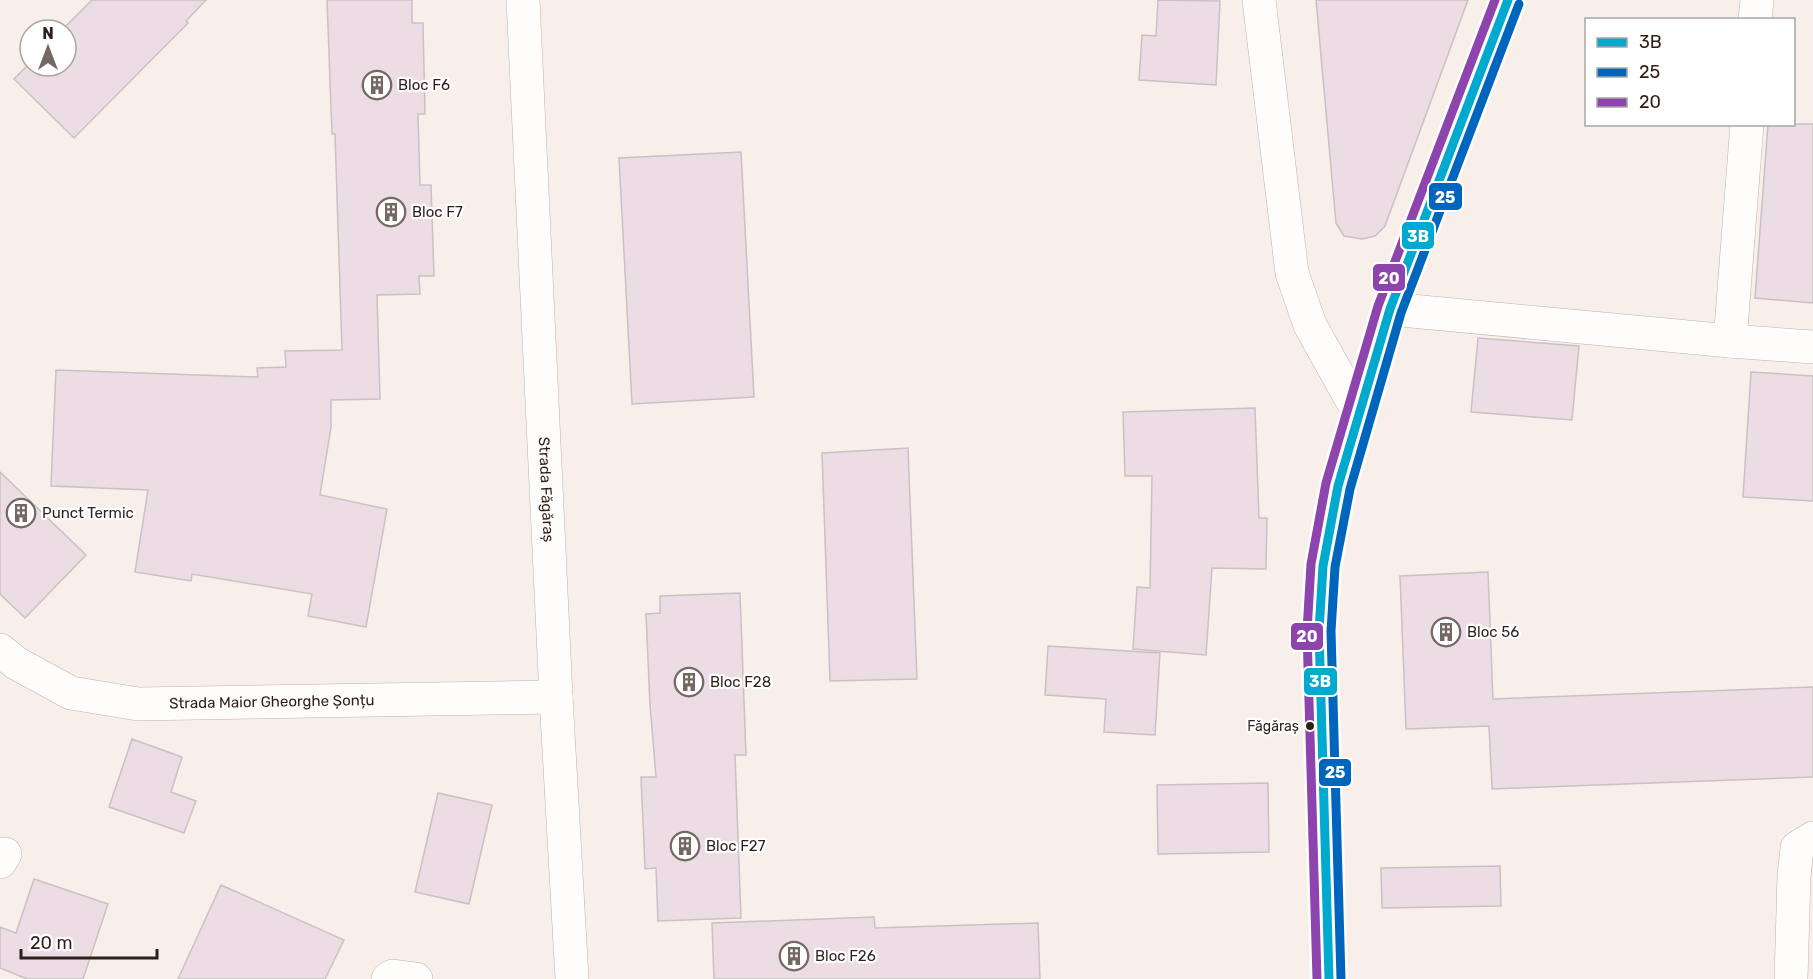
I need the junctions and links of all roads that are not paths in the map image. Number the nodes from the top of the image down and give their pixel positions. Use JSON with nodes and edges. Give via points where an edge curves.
{"nodes":[{"id":1,"x":523,"y":0,"type":"edge"},
{"id":2,"x":1260,"y":0,"type":"edge"},
{"id":3,"x":1508,"y":0,"type":"edge"},
{"id":4,"x":1756,"y":0,"type":"edge"},
{"id":5,"x":1755,"y":18,"type":"edge"},
{"id":6,"x":1747,"y":126,"type":"edge"},
{"id":7,"x":1390,"y":309,"type":"junction"},
{"id":8,"x":1730,"y":341,"type":"junction"},
{"id":9,"x":1813,"y":347,"type":"edge"},
{"id":10,"x":1359,"y":412,"type":"junction"},
{"id":11,"x":0,"y":650,"type":"edge"},
{"id":12,"x":556,"y":697,"type":"junction"},
{"id":13,"x":1813,"y":838,"type":"edge"},
{"id":14,"x":388,"y":979,"type":"edge"},
{"id":15,"x":416,"y":979,"type":"edge"},
{"id":16,"x":572,"y":979,"type":"edge"},
{"id":17,"x":1329,"y":979,"type":"edge"},
{"id":18,"x":1791,"y":979,"type":"edge"}],
"edges":[{"from":1,"to":12,"type":"street","name":"Strada Făgăraș"},
{"from":2,"to":10,"type":"street","via":[[1292,273],[1310,325]]},
{"from":3,"to":7,"type":"main road"},
{"from":4,"to":5,"type":"street"},
{"from":6,"to":8,"type":"street"},
{"from":7,"to":8,"type":"street"},
{"from":7,"to":10,"type":"main road"},
{"from":8,"to":9,"type":"street"},
{"from":10,"to":17,"type":"main road","via":[[1338,486],[1322,577],[1319,631]]},
{"from":11,"to":12,"type":"street","name":"Strada Maior Gheorghe Șonțu","via":[[70,693],[138,704]]},
{"from":12,"to":16,"type":"street","name":"Strada Făgăraș"},
{"from":13,"to":18,"type":"street","via":[[1797,848]]},
{"from":14,"to":15,"type":"street"}]}
